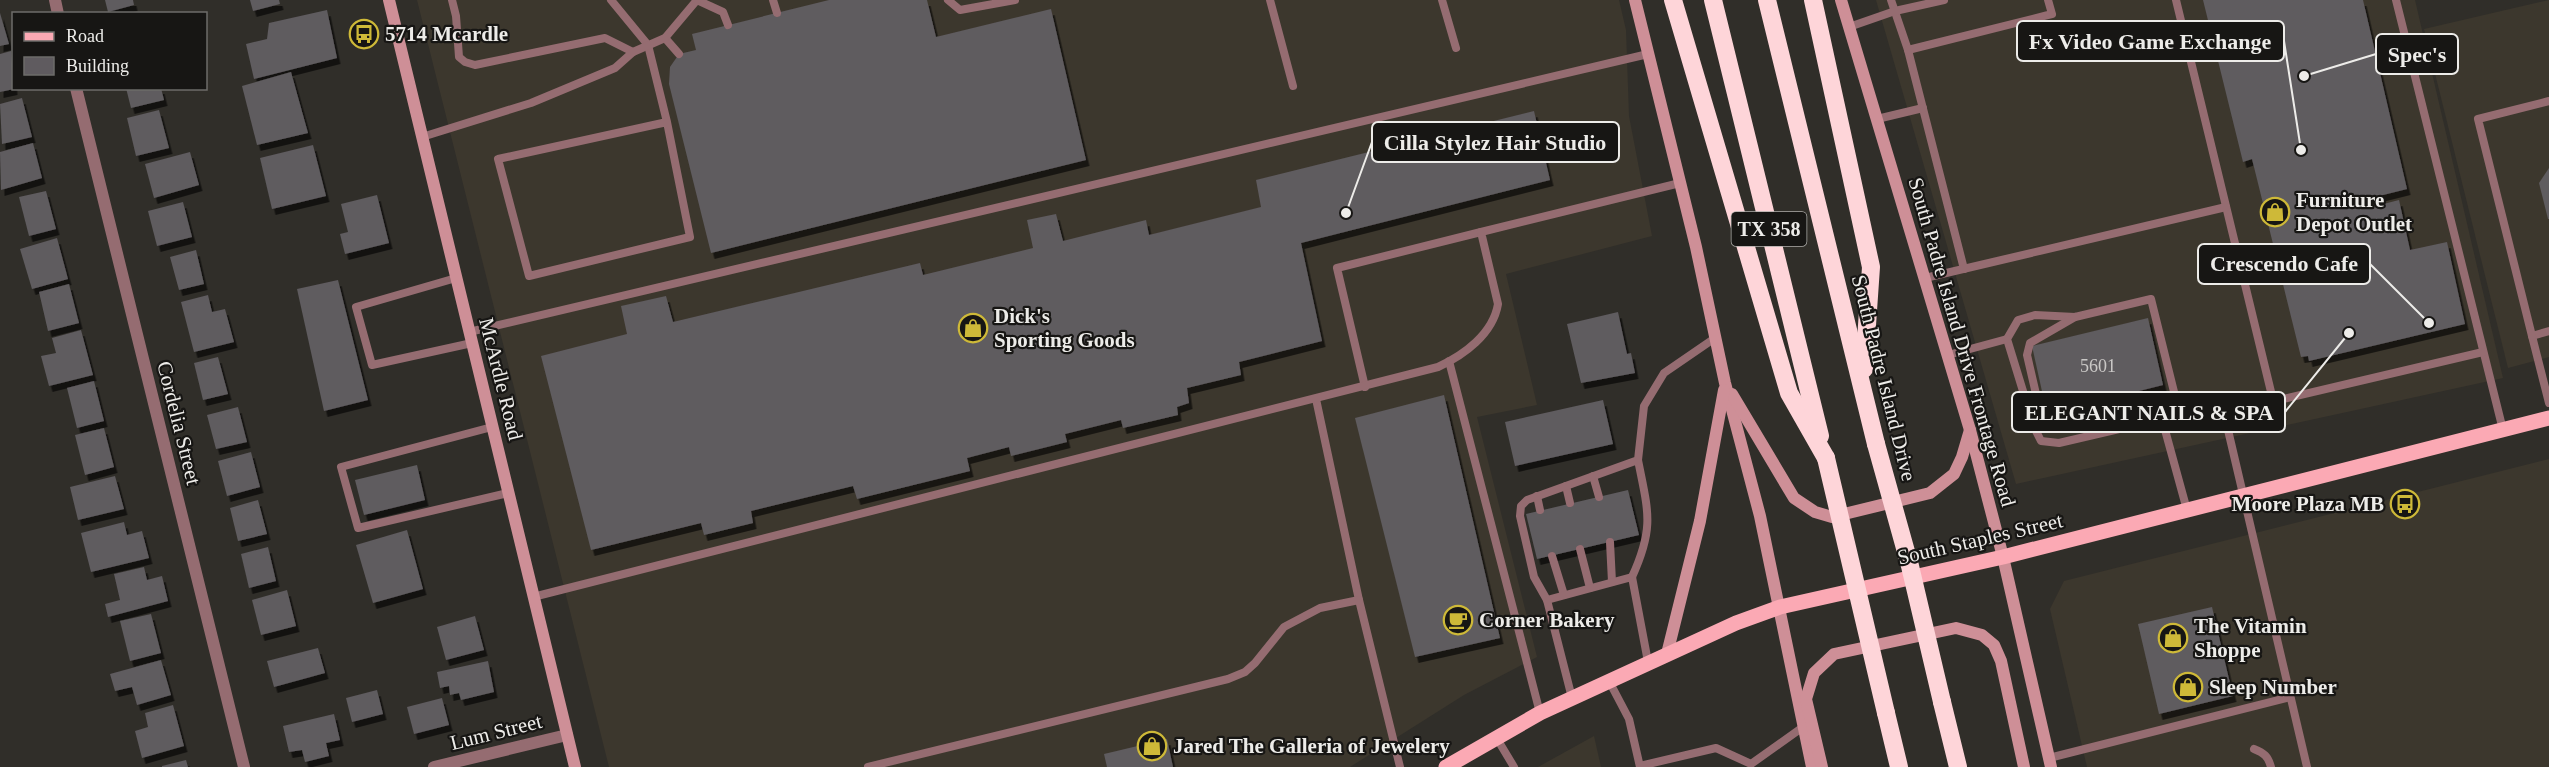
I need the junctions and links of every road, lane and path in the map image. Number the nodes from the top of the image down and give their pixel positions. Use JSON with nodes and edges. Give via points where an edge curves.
{"nodes":[{"id":1,"x":389,"y":0,"type":"edge"},
{"id":2,"x":452,"y":0,"type":"edge"},
{"id":3,"x":611,"y":0,"type":"edge"},
{"id":4,"x":697,"y":0,"type":"edge"},
{"id":5,"x":773,"y":0,"type":"edge"},
{"id":6,"x":948,"y":0,"type":"edge"},
{"id":7,"x":1015,"y":0,"type":"edge"},
{"id":8,"x":1270,"y":0,"type":"edge"},
{"id":9,"x":1442,"y":0,"type":"edge"},
{"id":10,"x":1635,"y":0,"type":"edge"},
{"id":11,"x":1673,"y":0,"type":"edge"},
{"id":12,"x":1713,"y":0,"type":"edge"},
{"id":13,"x":1767,"y":0,"type":"edge"},
{"id":14,"x":1813,"y":0,"type":"edge"},
{"id":15,"x":1841,"y":0,"type":"edge"},
{"id":16,"x":1891,"y":0,"type":"edge"},
{"id":17,"x":1944,"y":0,"type":"edge"},
{"id":18,"x":2048,"y":0,"type":"edge"},
{"id":19,"x":2176,"y":0,"type":"edge"},
{"id":20,"x":2396,"y":0,"type":"edge"},
{"id":21,"x":1895,"y":11,"type":"junction"},
{"id":22,"x":777,"y":13,"type":"dead end"},
{"id":23,"x":728,"y":25,"type":"dead end"},
{"id":24,"x":1849,"y":27,"type":"junction"},
{"id":25,"x":665,"y":38,"type":"junction"},
{"id":26,"x":648,"y":45,"type":"junction"},
{"id":27,"x":1456,"y":48,"type":"dead end"},
{"id":28,"x":1908,"y":50,"type":"junction"},
{"id":29,"x":633,"y":52,"type":"junction"},
{"id":30,"x":679,"y":54,"type":"dead end"},
{"id":31,"x":1648,"y":54,"type":"junction"},
{"id":32,"x":1293,"y":86,"type":"dead end"},
{"id":33,"x":76,"y":90,"type":"edge"},
{"id":34,"x":2549,"y":102,"type":"edge"},
{"id":35,"x":1923,"y":108,"type":"junction"},
{"id":36,"x":1877,"y":119,"type":"junction"},
{"id":37,"x":668,"y":122,"type":"junction"},
{"id":38,"x":422,"y":137,"type":"junction"},
{"id":39,"x":1680,"y":183,"type":"junction"},
{"id":40,"x":2226,"y":207,"type":"junction"},
{"id":41,"x":1481,"y":232,"type":"junction"},
{"id":42,"x":1965,"y":269,"type":"junction"},
{"id":43,"x":456,"y":278,"type":"junction"},
{"id":44,"x":1924,"y":278,"type":"junction"},
{"id":45,"x":2075,"y":317,"type":"junction"},
{"id":46,"x":2549,"y":331,"type":"edge"},
{"id":47,"x":2532,"y":336,"type":"junction"},
{"id":48,"x":471,"y":337,"type":"junction"},
{"id":49,"x":1715,"y":338,"type":"junction"},
{"id":50,"x":2007,"y":339,"type":"junction"},
{"id":51,"x":2483,"y":352,"type":"junction"},
{"id":52,"x":1948,"y":355,"type":"junction"},
{"id":53,"x":1449,"y":361,"type":"junction"},
{"id":54,"x":1725,"y":383,"type":"junction"},
{"id":55,"x":1365,"y":387,"type":"junction"},
{"id":56,"x":1863,"y":389,"type":"junction"},
{"id":57,"x":1316,"y":399,"type":"junction"},
{"id":58,"x":2273,"y":400,"type":"junction"},
{"id":59,"x":2549,"y":403,"type":"edge"},
{"id":60,"x":2549,"y":418,"type":"edge"},
{"id":61,"x":2162,"y":419,"type":"junction"},
{"id":62,"x":492,"y":427,"type":"junction"},
{"id":63,"x":2034,"y":427,"type":"junction"},
{"id":64,"x":1970,"y":430,"type":"junction"},
{"id":65,"x":2503,"y":430,"type":"junction"},
{"id":66,"x":1826,"y":458,"type":"junction"},
{"id":67,"x":1638,"y":460,"type":"junction"},
{"id":68,"x":1593,"y":476,"type":"junction"},
{"id":69,"x":1566,"y":486,"type":"junction"},
{"id":70,"x":508,"y":493,"type":"junction"},
{"id":71,"x":1537,"y":496,"type":"junction"},
{"id":72,"x":2242,"y":496,"type":"junction"},
{"id":73,"x":1599,"y":497,"type":"dead end"},
{"id":74,"x":1570,"y":503,"type":"dead end"},
{"id":75,"x":1540,"y":510,"type":"dead end"},
{"id":76,"x":2187,"y":510,"type":"junction"},
{"id":77,"x":1610,"y":542,"type":"dead end"},
{"id":78,"x":1580,"y":549,"type":"dead end"},
{"id":79,"x":1552,"y":556,"type":"dead end"},
{"id":80,"x":2003,"y":556,"type":"junction"},
{"id":81,"x":1632,"y":577,"type":"junction"},
{"id":82,"x":1612,"y":582,"type":"junction"},
{"id":83,"x":1590,"y":588,"type":"junction"},
{"id":84,"x":1564,"y":596,"type":"junction"},
{"id":85,"x":533,"y":597,"type":"junction"},
{"id":86,"x":1359,"y":600,"type":"junction"},
{"id":87,"x":1547,"y":600,"type":"junction"},
{"id":88,"x":1780,"y":607,"type":"junction"},
{"id":89,"x":1667,"y":654,"type":"junction"},
{"id":90,"x":1648,"y":662,"type":"junction"},
{"id":91,"x":1609,"y":681,"type":"junction"},
{"id":92,"x":2290,"y":696,"type":"junction"},
{"id":93,"x":1572,"y":698,"type":"junction"},
{"id":94,"x":1540,"y":713,"type":"junction"},
{"id":95,"x":1803,"y":727,"type":"junction"},
{"id":96,"x":567,"y":735,"type":"junction"},
{"id":97,"x":1496,"y":737,"type":"junction"},
{"id":98,"x":2254,"y":748,"type":"dead end"},
{"id":99,"x":2050,"y":763,"type":"edge"},
{"id":100,"x":1640,"y":766,"type":"edge"},
{"id":101,"x":1752,"y":766,"type":"edge"},
{"id":102,"x":244,"y":767,"type":"edge"},
{"id":103,"x":434,"y":767,"type":"edge"},
{"id":104,"x":575,"y":767,"type":"edge"},
{"id":105,"x":870,"y":767,"type":"edge"},
{"id":106,"x":1400,"y":767,"type":"edge"},
{"id":107,"x":1446,"y":767,"type":"edge"},
{"id":108,"x":1514,"y":767,"type":"edge"},
{"id":109,"x":1812,"y":767,"type":"edge"},
{"id":110,"x":1822,"y":767,"type":"edge"},
{"id":111,"x":1899,"y":767,"type":"edge"},
{"id":112,"x":1958,"y":767,"type":"edge"},
{"id":113,"x":2024,"y":767,"type":"edge"},
{"id":114,"x":2271,"y":767,"type":"edge"},
{"id":115,"x":2307,"y":767,"type":"edge"}],
"edges":[{"from":1,"to":38,"type":"main road","name":"McArdle Road"},
{"from":2,"to":29,"type":"lane","via":[[459,57],[465,63],[475,65],[606,38]]},
{"from":3,"to":26,"type":"lane"},
{"from":4,"to":23,"type":"lane","via":[[723,12]]},
{"from":4,"to":25,"type":"lane"},
{"from":5,"to":22,"type":"lane"},
{"from":6,"to":7,"type":"lane","via":[[960,10]]},
{"from":8,"to":32,"type":"lane"},
{"from":9,"to":27,"type":"lane"},
{"from":10,"to":31,"type":"main road"},
{"from":11,"to":66,"type":"highway","via":[[1789,393]]},
{"from":12,"to":66,"type":"highway","number":"TX 358"},
{"from":13,"to":56,"type":"highway","name":"South Padre Island Drive","number":"TX 358"},
{"from":14,"to":56,"type":"highway","via":[[1871,267]]},
{"from":15,"to":24,"type":"main road","name":"South Padre Island Drive Frontage Road"},
{"from":16,"to":21,"type":"lane"},
{"from":17,"to":21,"type":"lane"},
{"from":18,"to":28,"type":"lane","via":[[2052,14]]},
{"from":19,"to":40,"type":"lane"},
{"from":20,"to":51,"type":"lane"},
{"from":21,"to":24,"type":"lane"},
{"from":21,"to":28,"type":"lane"},
{"from":24,"to":36,"type":"main road","name":"South Padre Island Drive Frontage Road"},
{"from":25,"to":26,"type":"lane"},
{"from":25,"to":30,"type":"lane"},
{"from":26,"to":29,"type":"lane"},
{"from":26,"to":37,"type":"lane"},
{"from":28,"to":35,"type":"lane"},
{"from":29,"to":38,"type":"lane","via":[[615,68],[531,103]]},
{"from":31,"to":39,"type":"main road"},
{"from":31,"to":48,"type":"lane"},
{"from":33,"to":102,"type":"street","name":"Cordelia Street"},
{"from":34,"to":47,"type":"lane","via":[[2478,119]]},
{"from":35,"to":36,"type":"lane"},
{"from":35,"to":42,"type":"lane"},
{"from":36,"to":44,"type":"main road","name":"South Padre Island Drive Frontage Road"},
{"from":37,"to":37,"type":"lane","via":[[690,237],[529,276],[498,159]]},
{"from":38,"to":43,"type":"main road","name":"McArdle Road"},
{"from":39,"to":41,"type":"lane"},
{"from":39,"to":49,"type":"main road"},
{"from":40,"to":42,"type":"lane"},
{"from":40,"to":58,"type":"lane"},
{"from":41,"to":53,"type":"lane","via":[[1497,314],[1483,335]]},
{"from":41,"to":55,"type":"lane","via":[[1336,268]]},
{"from":42,"to":44,"type":"lane"},
{"from":43,"to":48,"type":"main road","name":"McArdle Road"},
{"from":43,"to":48,"type":"lane","via":[[356,307],[372,365]]},
{"from":44,"to":52,"type":"main road","name":"South Padre Island Drive Frontage Road"},
{"from":45,"to":50,"type":"lane","via":[[2035,315],[2018,320]]},
{"from":45,"to":61,"type":"lane","via":[[2151,299],[2178,408]]},
{"from":45,"to":63,"type":"lane","via":[[2030,343],[2027,355],[2039,407]]},
{"from":46,"to":47,"type":"lane"},
{"from":47,"to":59,"type":"lane"},
{"from":48,"to":62,"type":"main road","name":"McArdle Road"},
{"from":49,"to":54,"type":"main road"},
{"from":49,"to":67,"type":"lane","via":[[1664,373],[1644,406]]},
{"from":50,"to":52,"type":"lane"},
{"from":50,"to":63,"type":"lane"},
{"from":51,"to":58,"type":"lane"},
{"from":51,"to":65,"type":"lane"},
{"from":52,"to":64,"type":"main road","name":"South Padre Island Drive Frontage Road"},
{"from":53,"to":55,"type":"lane"},
{"from":53,"to":94,"type":"lane"},
{"from":54,"to":64,"type":"main road","via":[[1794,498],[1832,518],[1930,493],[1953,474]]},
{"from":54,"to":88,"type":"main road"},
{"from":54,"to":89,"type":"main road","via":[[1700,521]]},
{"from":55,"to":57,"type":"lane"},
{"from":56,"to":112,"type":"highway","name":"South Padre Island Drive","number":"TX 358","bridge":true},
{"from":57,"to":85,"type":"lane"},
{"from":57,"to":86,"type":"lane"},
{"from":58,"to":72,"type":"lane","via":[[2224,413]]},
{"from":60,"to":65,"type":"main road","name":"South Staples Street"},
{"from":61,"to":63,"type":"lane","via":[[2059,443],[2041,441]]},
{"from":61,"to":76,"type":"lane"},
{"from":62,"to":70,"type":"main road","name":"McArdle Road"},
{"from":62,"to":70,"type":"lane","via":[[341,467],[358,528]]},
{"from":64,"to":80,"type":"main road","name":"South Padre Island Drive Frontage Road"},
{"from":65,"to":72,"type":"main road","name":"South Staples Street"},
{"from":66,"to":111,"type":"highway","number":"TX 358","bridge":true},
{"from":67,"to":68,"type":"lane"},
{"from":67,"to":81,"type":"lane","via":[[1649,519],[1646,548]]},
{"from":68,"to":69,"type":"lane"},
{"from":68,"to":73,"type":"lane"},
{"from":69,"to":71,"type":"lane"},
{"from":69,"to":74,"type":"lane"},
{"from":70,"to":85,"type":"main road","name":"McArdle Road"},
{"from":71,"to":75,"type":"lane"},
{"from":71,"to":87,"type":"lane","via":[[1521,506],[1520,516],[1534,577]]},
{"from":72,"to":76,"type":"main road","name":"South Staples Street"},
{"from":72,"to":92,"type":"lane"},
{"from":76,"to":80,"type":"main road","name":"South Staples Street"},
{"from":77,"to":82,"type":"lane"},
{"from":78,"to":83,"type":"lane"},
{"from":79,"to":84,"type":"lane"},
{"from":80,"to":88,"type":"main road","name":"South Staples Street"},
{"from":80,"to":99,"type":"main road","name":"South Padre Island Drive Frontage Road"},
{"from":81,"to":82,"type":"lane"},
{"from":81,"to":90,"type":"lane"},
{"from":82,"to":83,"type":"lane"},
{"from":83,"to":84,"type":"lane"},
{"from":84,"to":87,"type":"lane"},
{"from":85,"to":96,"type":"main road","name":"McArdle Road"},
{"from":86,"to":105,"type":"lane","via":[[1320,608],[1284,627],[1255,663],[1228,679]]},
{"from":86,"to":106,"type":"lane"},
{"from":87,"to":93,"type":"lane"},
{"from":88,"to":89,"type":"main road","name":"South Staples Street","via":[[1736,622]]},
{"from":88,"to":95,"type":"main road"},
{"from":89,"to":90,"type":"main road","name":"South Staples Street"},
{"from":90,"to":91,"type":"main road","name":"South Staples Street"},
{"from":91,"to":93,"type":"main road","name":"South Staples Street"},
{"from":91,"to":100,"type":"lane","via":[[1629,719]]},
{"from":92,"to":99,"type":"lane"},
{"from":92,"to":115,"type":"lane"},
{"from":93,"to":94,"type":"main road","name":"South Staples Street"},
{"from":94,"to":97,"type":"main road","name":"South Staples Street"},
{"from":95,"to":101,"type":"lane"},
{"from":95,"to":109,"type":"main road"},
{"from":96,"to":103,"type":"street","name":"Lum Street"},
{"from":96,"to":104,"type":"main road","name":"McArdle Road"},
{"from":97,"to":107,"type":"main road","name":"South Staples Street"},
{"from":97,"to":108,"type":"lane"},
{"from":98,"to":114,"type":"lane","via":[[2269,759]]},
{"from":100,"to":101,"type":"lane","via":[[1716,748]]},
{"from":110,"to":113,"type":"main road","via":[[1806,699],[1814,673],[1834,654],[1956,628],[1982,635],[1994,645]]}]}
